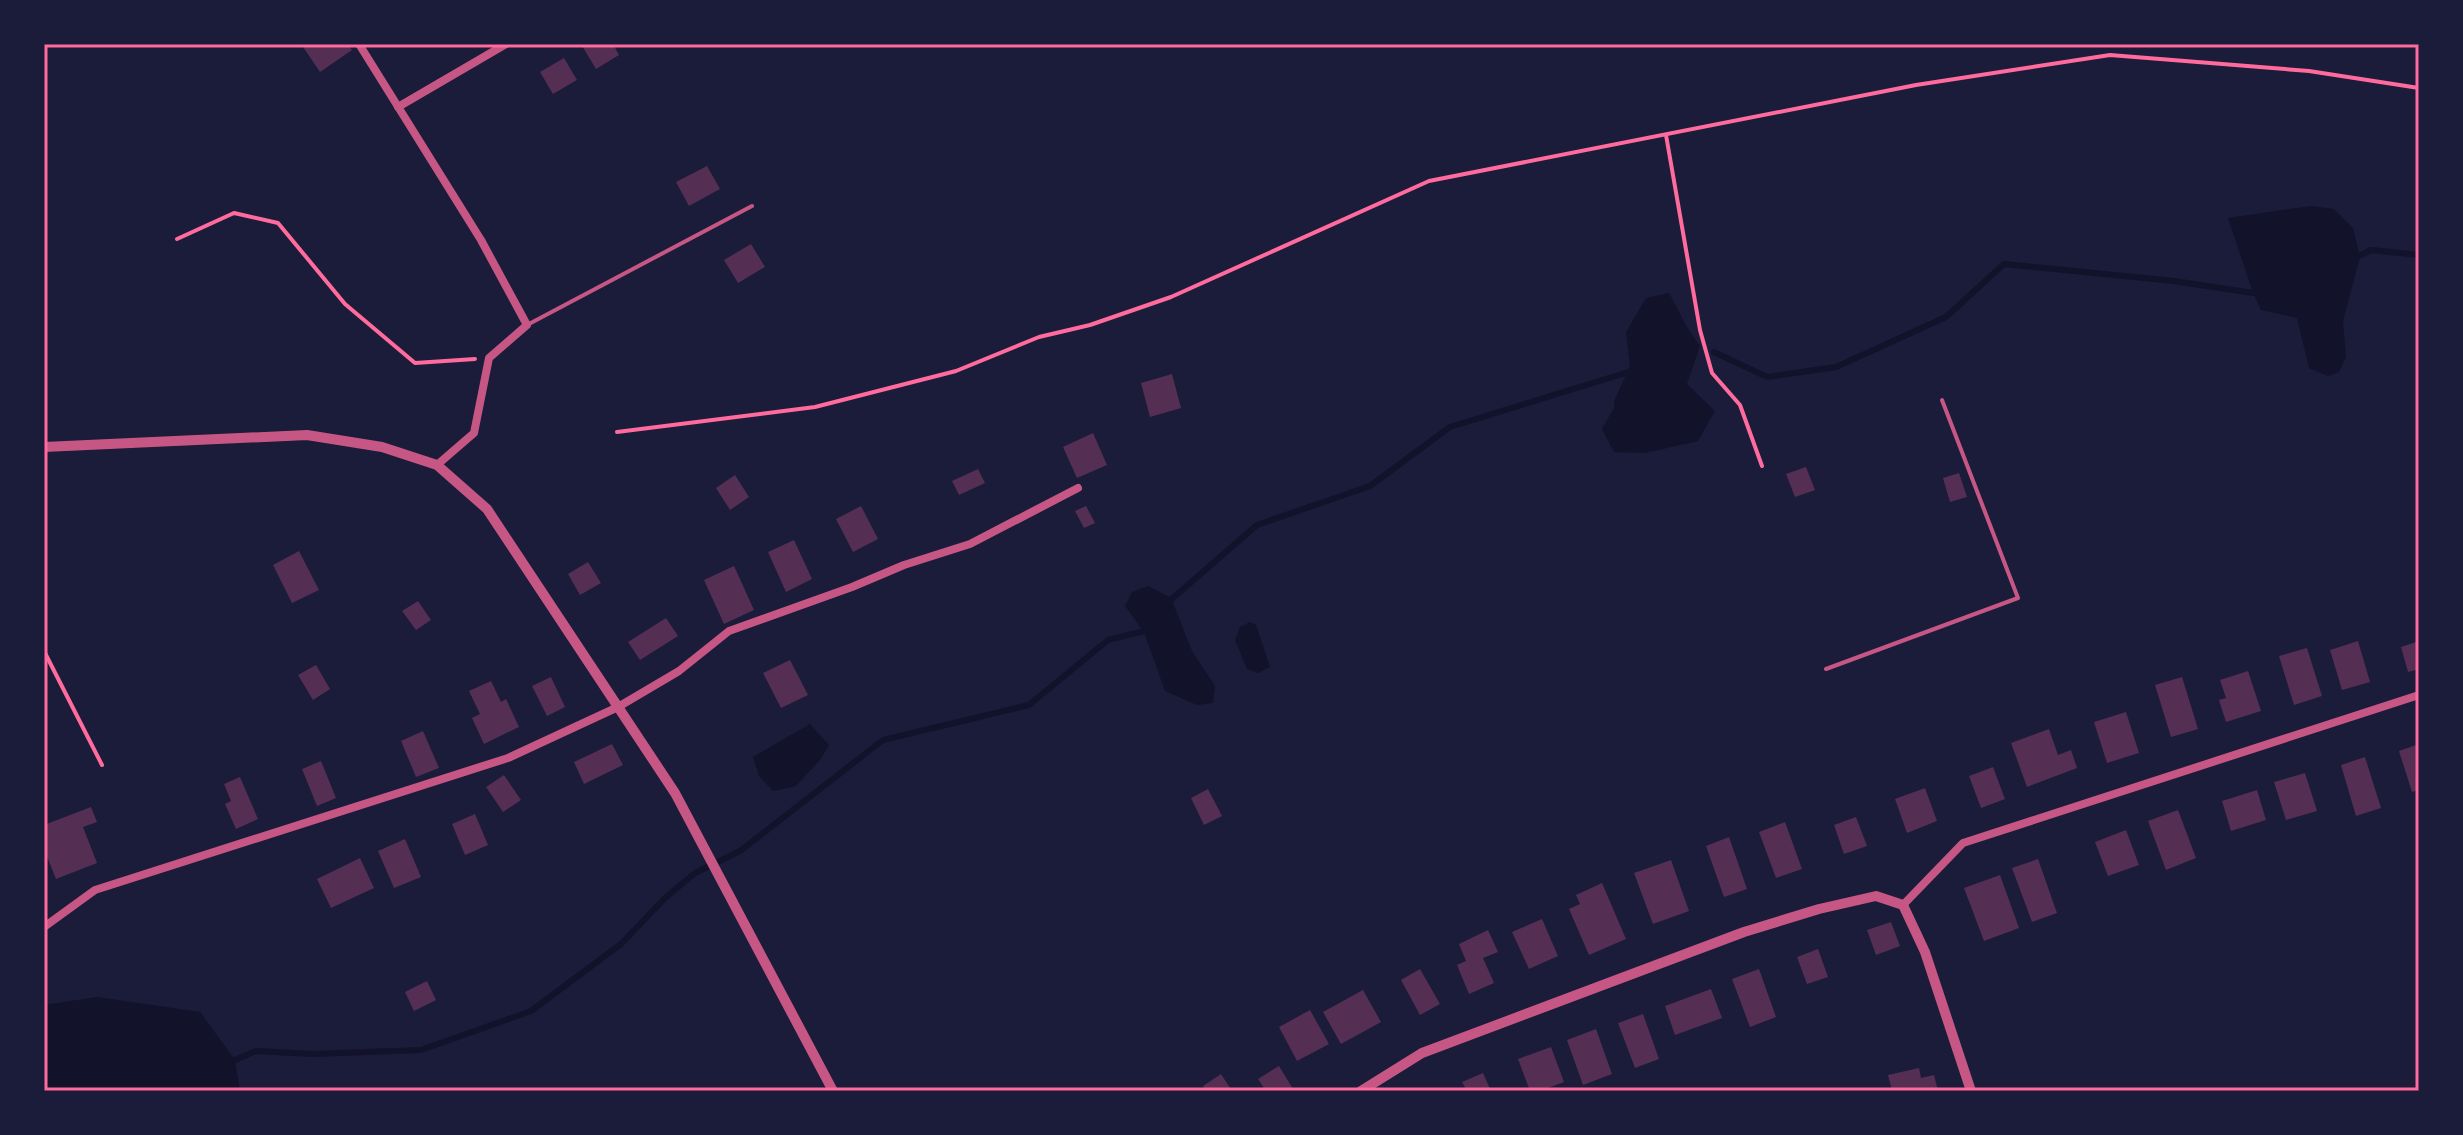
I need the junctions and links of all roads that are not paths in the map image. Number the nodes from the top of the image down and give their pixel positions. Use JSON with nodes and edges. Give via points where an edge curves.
{"nodes":[{"id":1,"x":359,"y":44,"type":"edge"},
{"id":2,"x":506,"y":44,"type":"edge"},
{"id":3,"x":398,"y":107,"type":"junction"},
{"id":4,"x":752,"y":206,"type":"dead end"},
{"id":5,"x":527,"y":325,"type":"junction"},
{"id":6,"x":1942,"y":400,"type":"dead end"},
{"id":7,"x":44,"y":447,"type":"edge"},
{"id":8,"x":437,"y":465,"type":"junction"},
{"id":9,"x":1078,"y":488,"type":"dead end"},
{"id":10,"x":1826,"y":669,"type":"dead end"},
{"id":11,"x":2419,"y":695,"type":"edge"},
{"id":12,"x":618,"y":707,"type":"junction"},
{"id":13,"x":1903,"y":905,"type":"junction"},
{"id":14,"x":44,"y":927,"type":"edge"},
{"id":15,"x":833,"y":1091,"type":"edge"},
{"id":16,"x":1361,"y":1091,"type":"edge"},
{"id":17,"x":1971,"y":1091,"type":"edge"}],
"edges":[{"from":1,"to":3,"type":"street"},
{"from":2,"to":3,"type":"street"},
{"from":3,"to":5,"type":"street"},
{"from":4,"to":5,"type":"lane"},
{"from":5,"to":8,"type":"street","via":[[489,358],[474,433]]},
{"from":6,"to":10,"type":"lane","via":[[2018,598]]},
{"from":7,"to":8,"type":"street","via":[[307,435],[382,447]]},
{"from":8,"to":12,"type":"street","via":[[487,509]]},
{"from":9,"to":12,"type":"street","via":[[970,544],[729,631],[679,671]]},
{"from":11,"to":13,"type":"street","via":[[1963,843]]},
{"from":12,"to":14,"type":"street","via":[[508,758],[95,890]]},
{"from":12,"to":15,"type":"street","via":[[675,793]]},
{"from":13,"to":16,"type":"street","via":[[1876,896],[1744,932],[1422,1053]]},
{"from":13,"to":17,"type":"street","via":[[1925,952]]}]}
